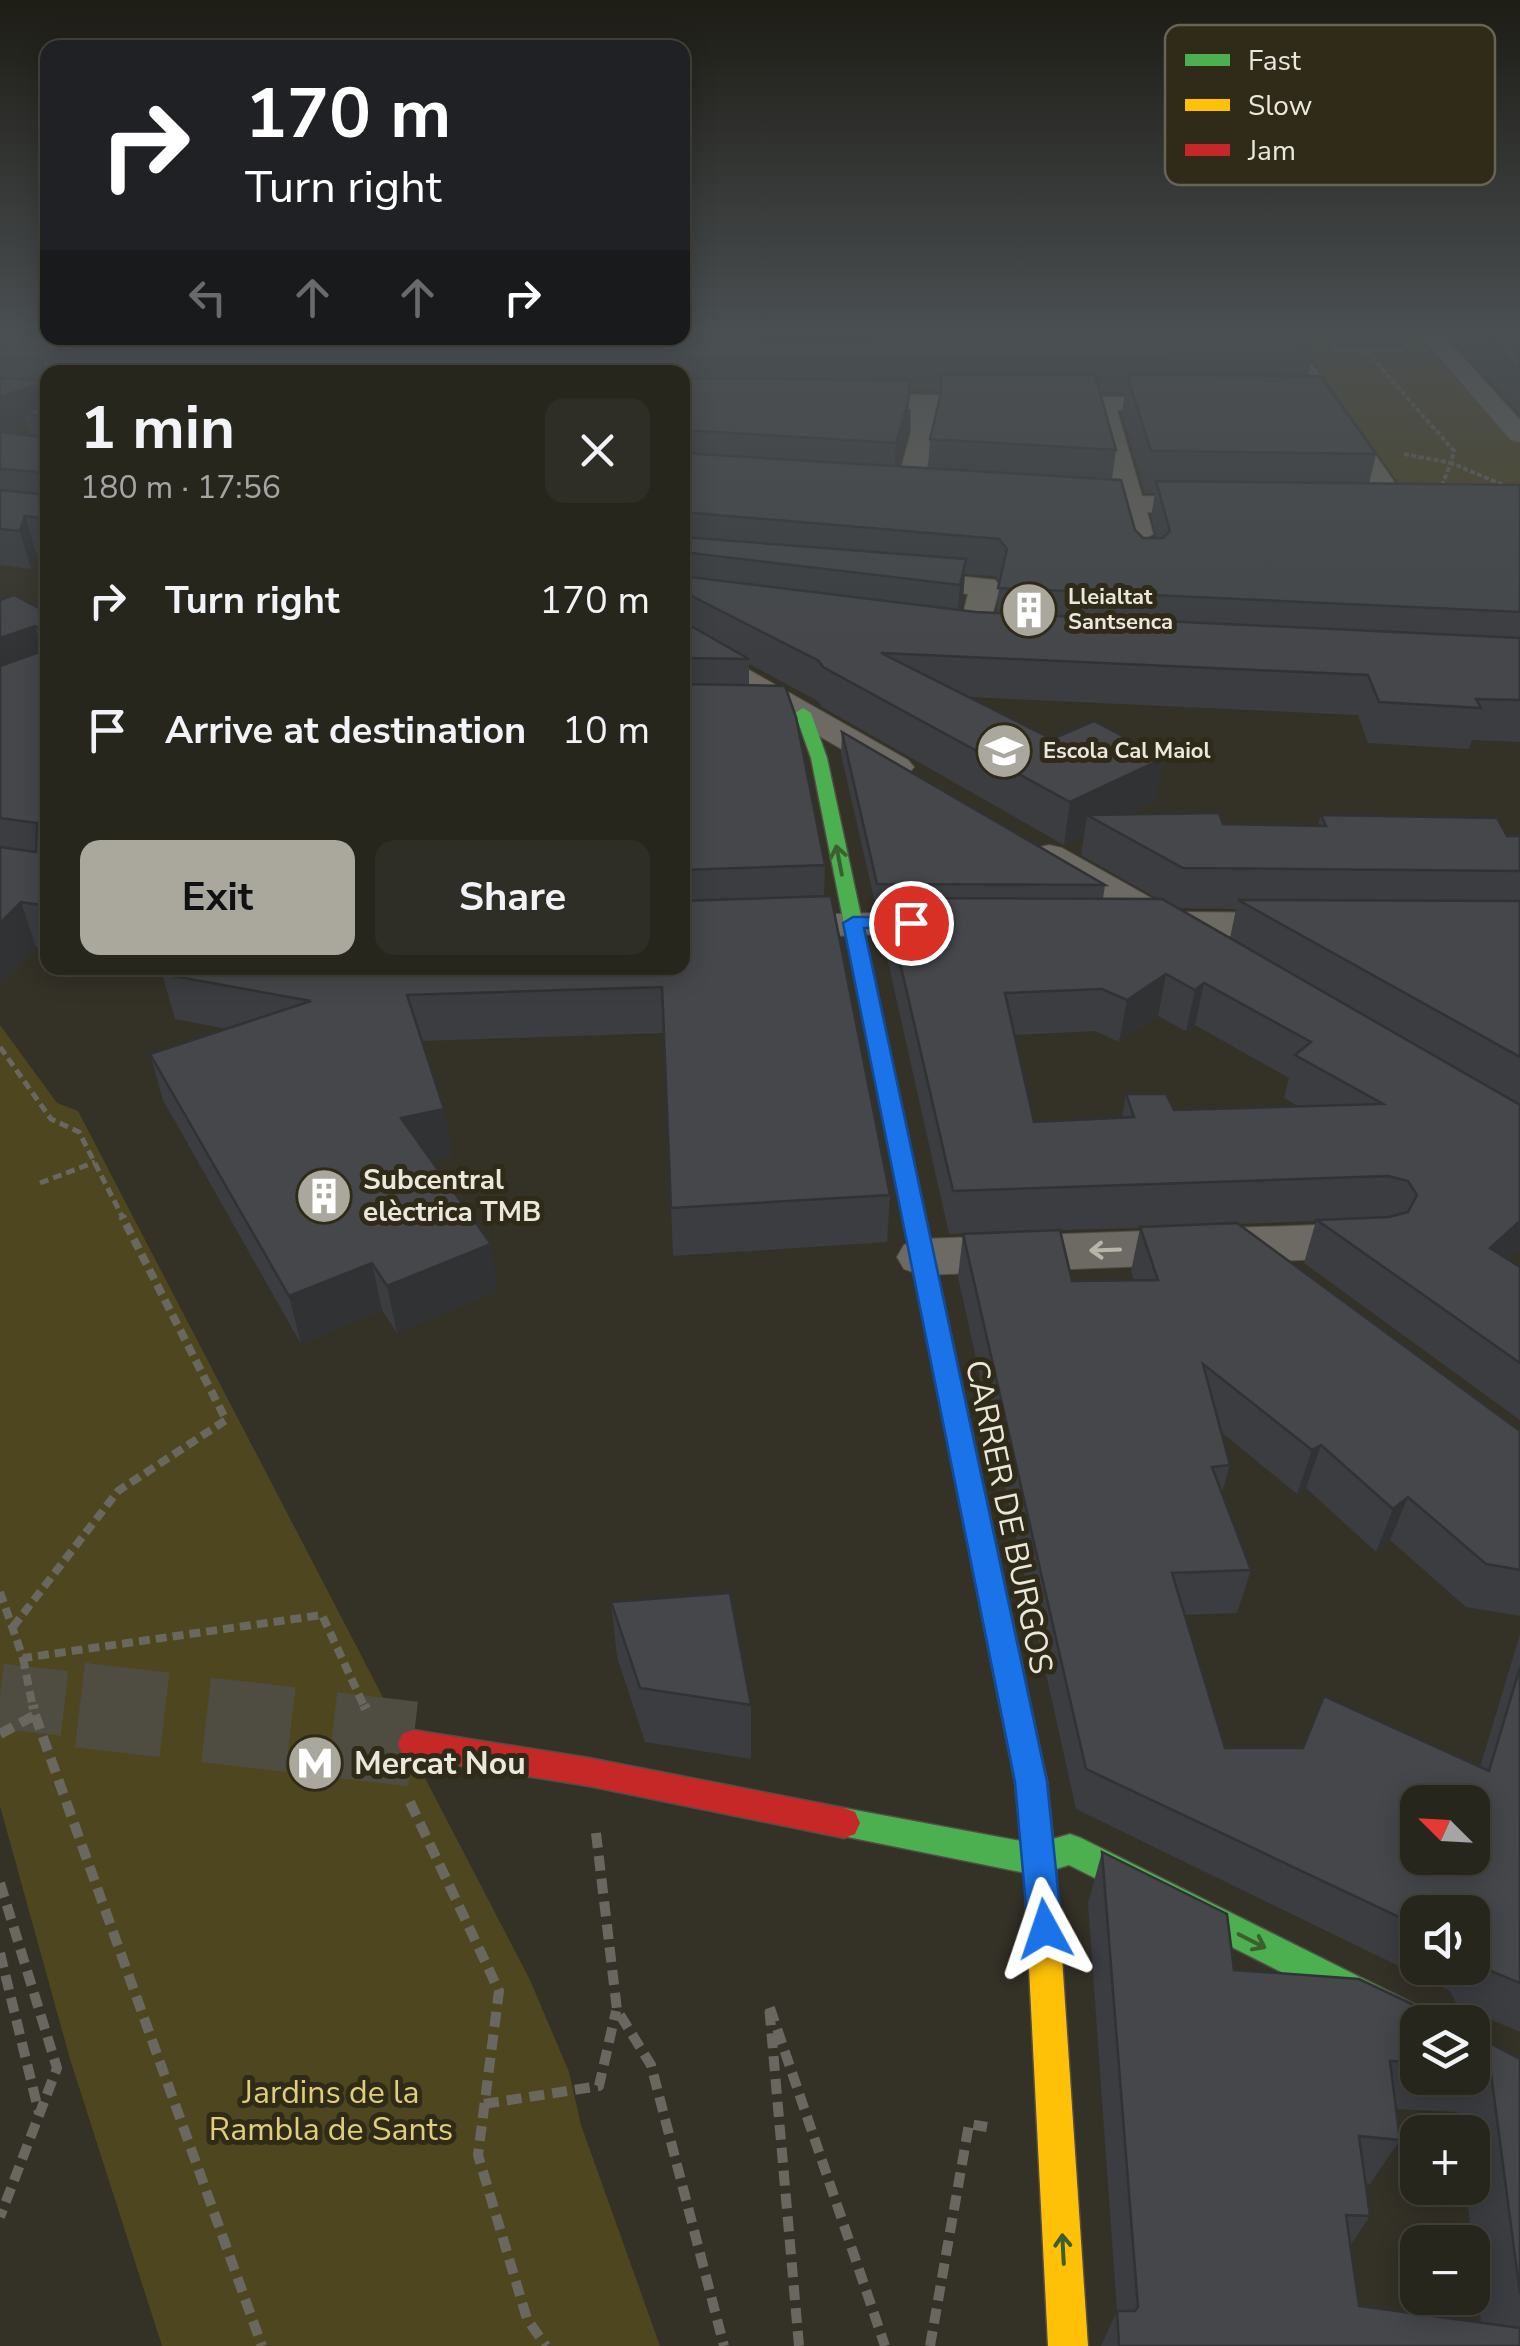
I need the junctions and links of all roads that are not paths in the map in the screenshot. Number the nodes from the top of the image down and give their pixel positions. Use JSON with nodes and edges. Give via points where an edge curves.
{"nodes":[{"id":1,"x":921,"y":444,"type":"edge"},
{"id":2,"x":1115,"y":444,"type":"edge"},
{"id":3,"x":1356,"y":444,"type":"edge"},
{"id":4,"x":908,"y":492,"type":"edge"},
{"id":5,"x":1038,"y":500,"type":"edge"},
{"id":6,"x":1132,"y":505,"type":"junction"},
{"id":7,"x":1246,"y":507,"type":"edge"},
{"id":8,"x":1361,"y":508,"type":"edge"},
{"id":9,"x":1399,"y":509,"type":"junction"},
{"id":10,"x":1433,"y":510,"type":"edge"},
{"id":11,"x":1147,"y":566,"type":"edge"},
{"id":12,"x":872,"y":577,"type":"edge"},
{"id":13,"x":1012,"y":640,"type":"edge"},
{"id":14,"x":690,"y":646,"type":"edge"},
{"id":15,"x":739,"y":713,"type":"edge"},
{"id":16,"x":803,"y":713,"type":"junction"},
{"id":17,"x":921,"y":781,"type":"edge"},
{"id":18,"x":1018,"y":838,"type":"edge"},
{"id":19,"x":853,"y":923,"type":"junction"},
{"id":20,"x":988,"y":923,"type":"edge"},
{"id":21,"x":1083,"y":924,"type":"edge"},
{"id":22,"x":1172,"y":926,"type":"junction"},
{"id":23,"x":1332,"y":926,"type":"edge"},
{"id":24,"x":690,"y":930,"type":"edge"},
{"id":25,"x":1232,"y":962,"type":"edge"},
{"id":26,"x":1374,"y":1240,"type":"edge"},
{"id":27,"x":1238,"y":1244,"type":"junction"},
{"id":28,"x":922,"y":1257,"type":"junction"},
{"id":29,"x":1300,"y":1291,"type":"edge"},
{"id":30,"x":413,"y":1744,"type":"tunnel mouth"},
{"id":31,"x":1038,"y":1860,"type":"junction"},
{"id":32,"x":1400,"y":2015,"type":"edge"},
{"id":33,"x":1068,"y":2346,"type":"edge"}],
"edges":[{"from":1,"to":4,"type":"street"},
{"from":2,"to":6,"type":"street"},
{"from":3,"to":9,"type":"street"},
{"from":5,"to":6,"type":"street"},
{"from":6,"to":7,"type":"street"},
{"from":6,"to":11,"type":"street"},
{"from":8,"to":9,"type":"street"},
{"from":9,"to":10,"type":"street"},
{"from":12,"to":13,"type":"street","via":[[985,586],[958,637]]},
{"from":14,"to":16,"type":"street"},
{"from":15,"to":16,"type":"street"},
{"from":16,"to":17,"type":"street"},
{"from":19,"to":16,"type":"street","name":"CARRER DE BURGOS","one_way":true,"via":[[819,758]]},
{"from":18,"to":22,"type":"street"},
{"from":19,"to":20,"type":"street"},
{"from":19,"to":24,"type":"street"},
{"from":19,"to":28,"type":"street","name":"CARRER DE BURGOS"},
{"from":21,"to":22,"type":"street"},
{"from":22,"to":23,"type":"street"},
{"from":22,"to":25,"type":"street"},
{"from":26,"to":27,"type":"street"},
{"from":27,"to":28,"type":"street","one_way":true},
{"from":27,"to":29,"type":"street"},
{"from":28,"to":31,"type":"street","name":"CARRER DE BURGOS","via":[[1031,1782]]},
{"from":30,"to":31,"type":"street"},
{"from":31,"to":32,"type":"street","one_way":true,"via":[[1070,1849]]},
{"from":33,"to":31,"type":"street","name":"CARRER DE BURGOS","one_way":true}]}
